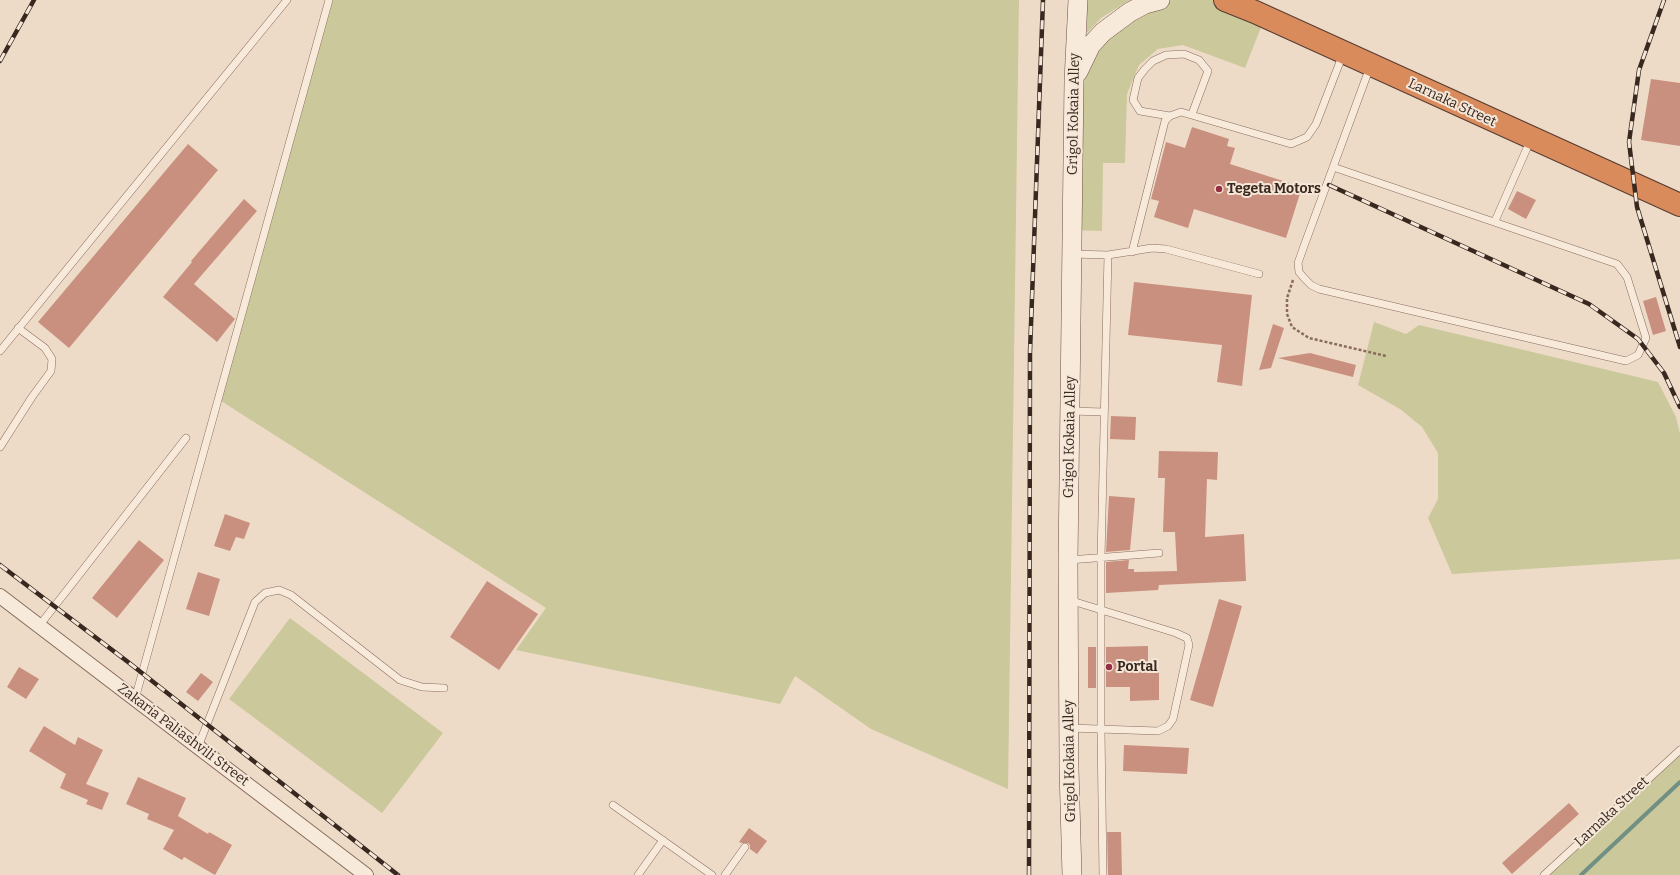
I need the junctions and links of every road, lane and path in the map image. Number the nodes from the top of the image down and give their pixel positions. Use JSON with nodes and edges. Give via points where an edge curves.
{"nodes":[{"id":1,"x":287,"y":0,"type":"edge"},
{"id":2,"x":329,"y":0,"type":"edge"},
{"id":3,"x":1078,"y":0,"type":"edge"},
{"id":4,"x":1160,"y":0,"type":"edge"},
{"id":5,"x":1225,"y":0,"type":"edge"},
{"id":6,"x":1248,"y":6,"type":"edge"},
{"id":7,"x":1343,"y":53,"type":"junction"},
{"id":8,"x":1371,"y":65,"type":"junction"},
{"id":9,"x":1074,"y":81,"type":"junction"},
{"id":10,"x":1192,"y":114,"type":"junction"},
{"id":11,"x":1170,"y":116,"type":"junction"},
{"id":12,"x":1531,"y":139,"type":"junction"},
{"id":13,"x":1333,"y":167,"type":"junction"},
{"id":14,"x":1680,"y":206,"type":"edge"},
{"id":15,"x":1495,"y":221,"type":"junction"},
{"id":16,"x":1132,"y":252,"type":"junction"},
{"id":17,"x":1072,"y":254,"type":"junction"},
{"id":18,"x":1108,"y":255,"type":"junction"},
{"id":19,"x":1298,"y":263,"type":"junction"},
{"id":20,"x":1259,"y":274,"type":"dead end"},
{"id":21,"x":18,"y":328,"type":"junction"},
{"id":22,"x":0,"y":351,"type":"edge"},
{"id":23,"x":1386,"y":356,"type":"dead end"},
{"id":24,"x":1070,"y":411,"type":"junction"},
{"id":25,"x":1104,"y":412,"type":"junction"},
{"id":26,"x":186,"y":438,"type":"dead end"},
{"id":27,"x":0,"y":447,"type":"edge"},
{"id":28,"x":1159,"y":553,"type":"dead end"},
{"id":29,"x":1101,"y":558,"type":"junction"},
{"id":30,"x":1068,"y":560,"type":"junction"},
{"id":31,"x":0,"y":596,"type":"edge"},
{"id":32,"x":1068,"y":599,"type":"junction"},
{"id":33,"x":1102,"y":609,"type":"junction"},
{"id":34,"x":40,"y":626,"type":"junction"},
{"id":35,"x":444,"y":688,"type":"dead end"},
{"id":36,"x":135,"y":699,"type":"junction"},
{"id":37,"x":1069,"y":728,"type":"junction"},
{"id":38,"x":1101,"y":730,"type":"junction"},
{"id":39,"x":198,"y":747,"type":"junction"},
{"id":40,"x":1680,"y":750,"type":"edge"},
{"id":41,"x":613,"y":805,"type":"dead end"},
{"id":42,"x":663,"y":840,"type":"junction"},
{"id":43,"x":745,"y":847,"type":"dead end"},
{"id":44,"x":366,"y":875,"type":"edge"},
{"id":45,"x":638,"y":875,"type":"edge"},
{"id":46,"x":712,"y":875,"type":"edge"},
{"id":47,"x":725,"y":875,"type":"edge"},
{"id":48,"x":1072,"y":875,"type":"edge"},
{"id":49,"x":1103,"y":875,"type":"edge"},
{"id":50,"x":1544,"y":875,"type":"edge"}],
"edges":[{"from":1,"to":21,"type":"lane"},
{"from":2,"to":36,"type":"lane"},
{"from":3,"to":9,"type":"main road","name":"Grigol Kokaia Alley"},
{"from":4,"to":9,"type":"main road","via":[[1130,12],[1103,32],[1091,45]]},
{"from":5,"to":6,"type":"highway","name":"Larnaka Street"},
{"from":6,"to":7,"type":"highway","name":"Larnaka Street"},
{"from":7,"to":8,"type":"highway","name":"Larnaka Street"},
{"from":7,"to":10,"type":"lane","via":[[1316,124],[1307,137],[1291,144]]},
{"from":8,"to":12,"type":"highway","name":"Larnaka Street"},
{"from":8,"to":13,"type":"lane"},
{"from":9,"to":17,"type":"main road","name":"Grigol Kokaia Alley"},
{"from":10,"to":11,"type":"lane","via":[[1181,112]]},
{"from":10,"to":11,"type":"lane","via":[[1208,71],[1199,60],[1184,54],[1166,55],[1153,61],[1138,78],[1133,100],[1140,111]]},
{"from":11,"to":16,"type":"lane","via":[[1165,121]]},
{"from":12,"to":14,"type":"highway","name":"Larnaka Street"},
{"from":12,"to":15,"type":"lane"},
{"from":13,"to":15,"type":"lane"},
{"from":13,"to":19,"type":"lane"},
{"from":15,"to":19,"type":"lane","via":[[1617,264],[1627,277],[1646,338],[1638,355],[1626,361],[1319,289],[1311,285],[1299,272]]},
{"from":16,"to":18,"type":"lane"},
{"from":16,"to":20,"type":"lane","via":[[1152,248],[1166,249]]},
{"from":17,"to":18,"type":"lane"},
{"from":17,"to":24,"type":"main road","name":"Grigol Kokaia Alley"},
{"from":18,"to":25,"type":"lane"},
{"from":19,"to":23,"type":"path","via":[[1287,298],[1287,314],[1292,327],[1309,338]]},
{"from":21,"to":22,"type":"lane"},
{"from":21,"to":27,"type":"lane","via":[[45,348],[52,359],[51,371]]},
{"from":24,"to":25,"type":"lane"},
{"from":24,"to":30,"type":"main road","name":"Grigol Kokaia Alley"},
{"from":25,"to":29,"type":"lane"},
{"from":26,"to":34,"type":"lane"},
{"from":28,"to":29,"type":"lane"},
{"from":29,"to":30,"type":"lane"},
{"from":29,"to":33,"type":"lane"},
{"from":30,"to":32,"type":"main road","name":"Grigol Kokaia Alley"},
{"from":31,"to":34,"type":"street","name":"Zakaria Paliashvili Street"},
{"from":32,"to":33,"type":"lane"},
{"from":32,"to":37,"type":"main road","name":"Grigol Kokaia Alley"},
{"from":33,"to":38,"type":"lane"},
{"from":33,"to":38,"type":"lane","via":[[1176,633],[1187,638],[1189,646],[1173,719],[1168,726],[1158,732]]},
{"from":34,"to":36,"type":"street","name":"Zakaria Paliashvili Street"},
{"from":35,"to":39,"type":"lane","via":[[422,687],[400,680],[292,595],[280,590],[265,593],[255,602]]},
{"from":36,"to":39,"type":"street","name":"Zakaria Paliashvili Street"},
{"from":37,"to":38,"type":"lane"},
{"from":37,"to":48,"type":"main road","name":"Grigol Kokaia Alley"},
{"from":38,"to":49,"type":"lane"},
{"from":39,"to":44,"type":"street","name":"Zakaria Paliashvili Street"},
{"from":40,"to":50,"type":"lane","name":"Larnaka Street"},
{"from":41,"to":42,"type":"lane"},
{"from":42,"to":45,"type":"lane"},
{"from":42,"to":46,"type":"lane"},
{"from":43,"to":47,"type":"lane"}]}
